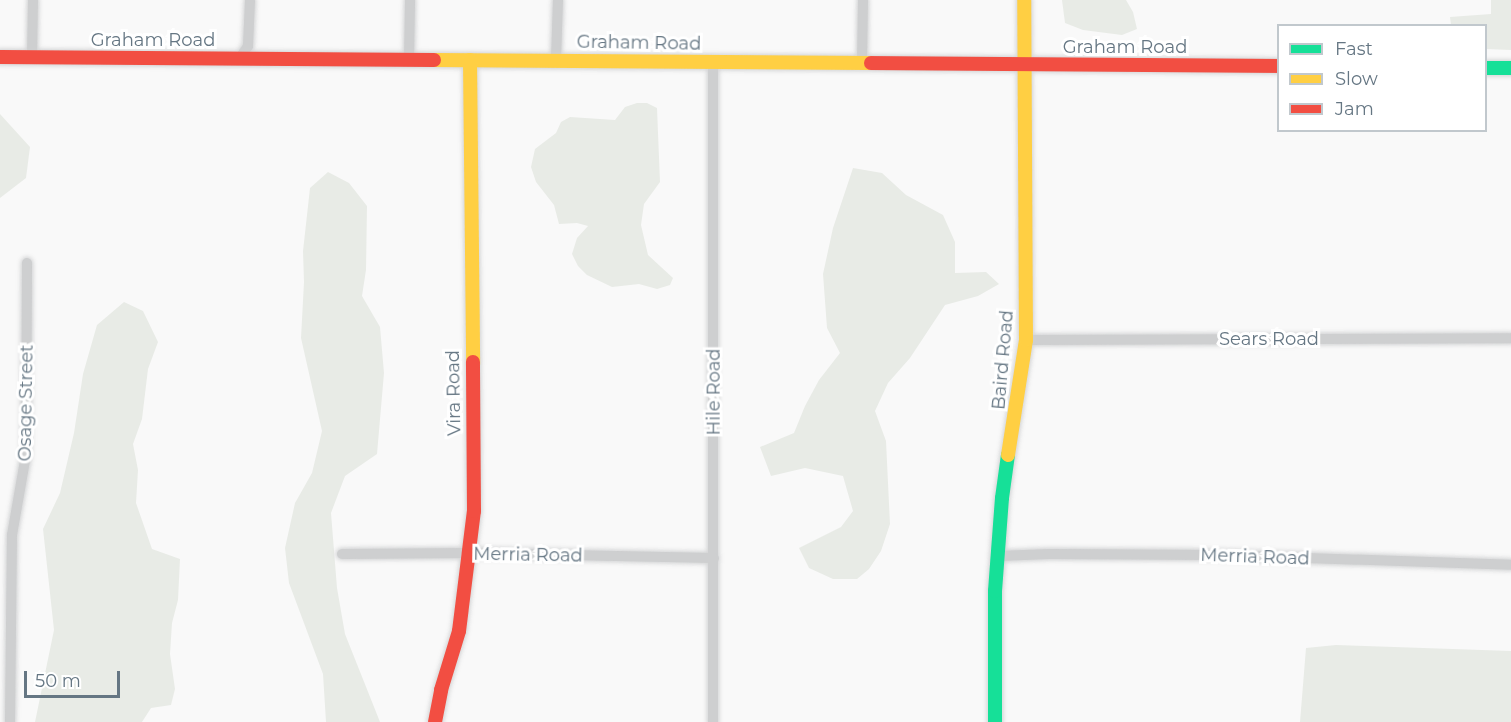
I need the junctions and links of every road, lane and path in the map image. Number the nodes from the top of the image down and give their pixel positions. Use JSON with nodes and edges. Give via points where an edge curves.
{"nodes":[{"id":1,"x":33,"y":0,"type":"edge"},
{"id":2,"x":250,"y":0,"type":"edge"},
{"id":3,"x":410,"y":0,"type":"edge"},
{"id":4,"x":558,"y":0,"type":"edge"},
{"id":5,"x":863,"y":0,"type":"edge"},
{"id":6,"x":1024,"y":0,"type":"edge"},
{"id":7,"x":0,"y":57,"type":"edge"},
{"id":8,"x":32,"y":57,"type":"junction"},
{"id":9,"x":238,"y":58,"type":"junction"},
{"id":10,"x":409,"y":59,"type":"junction"},
{"id":11,"x":470,"y":60,"type":"junction"},
{"id":12,"x":556,"y":60,"type":"junction"},
{"id":13,"x":713,"y":62,"type":"junction"},
{"id":14,"x":862,"y":63,"type":"junction"},
{"id":15,"x":1024,"y":65,"type":"junction"},
{"id":16,"x":1277,"y":66,"type":"edge"},
{"id":17,"x":1487,"y":68,"type":"edge"},
{"id":18,"x":1511,"y":68,"type":"edge"},
{"id":19,"x":27,"y":263,"type":"dead end"},
{"id":20,"x":1511,"y":338,"type":"edge"},
{"id":21,"x":1026,"y":340,"type":"junction"},
{"id":22,"x":470,"y":553,"type":"junction"},
{"id":23,"x":342,"y":554,"type":"dead end"},
{"id":24,"x":999,"y":556,"type":"junction"},
{"id":25,"x":714,"y":558,"type":"junction"},
{"id":26,"x":1511,"y":565,"type":"edge"},
{"id":27,"x":5,"y":709,"type":"edge"},
{"id":28,"x":10,"y":722,"type":"edge"},
{"id":29,"x":435,"y":722,"type":"edge"},
{"id":30,"x":713,"y":722,"type":"edge"},
{"id":31,"x":994,"y":722,"type":"edge"}],
"edges":[{"from":1,"to":8,"type":"street"},
{"from":2,"to":9,"type":"street","via":[[248,46]]},
{"from":3,"to":10,"type":"street"},
{"from":4,"to":12,"type":"street"},
{"from":5,"to":14,"type":"street"},
{"from":6,"to":15,"type":"street","name":"Baird Road"},
{"from":7,"to":8,"type":"street","name":"Graham Road"},
{"from":8,"to":9,"type":"street","name":"Graham Road"},
{"from":9,"to":10,"type":"street","name":"Graham Road"},
{"from":10,"to":11,"type":"street","name":"Graham Road"},
{"from":11,"to":12,"type":"street","name":"Graham Road"},
{"from":11,"to":22,"type":"street","name":"Vira Road","via":[[474,511]]},
{"from":12,"to":13,"type":"street","name":"Graham Road"},
{"from":13,"to":14,"type":"street","name":"Graham Road"},
{"from":13,"to":25,"type":"street","name":"Hile Road"},
{"from":14,"to":15,"type":"street","name":"Graham Road"},
{"from":15,"to":16,"type":"street","name":"Graham Road"},
{"from":15,"to":21,"type":"street","name":"Baird Road"},
{"from":17,"to":18,"type":"street"},
{"from":19,"to":27,"type":"street","name":"Osage Street","via":[[26,455],[12,535]]},
{"from":20,"to":21,"type":"street","name":"Sears Road"},
{"from":21,"to":24,"type":"street","name":"Baird Road","via":[[1005,471]]},
{"from":22,"to":23,"type":"street","name":"Merria Road"},
{"from":22,"to":25,"type":"street","name":"Merria Road"},
{"from":22,"to":29,"type":"street","name":"Vira Road","via":[[459,631]]},
{"from":24,"to":26,"type":"street","name":"Merria Road","via":[[1217,555]]},
{"from":24,"to":31,"type":"street","name":"Baird Road"},
{"from":25,"to":30,"type":"street","name":"Hile Road"},
{"from":27,"to":28,"type":"street","name":"Osage Street"}]}
